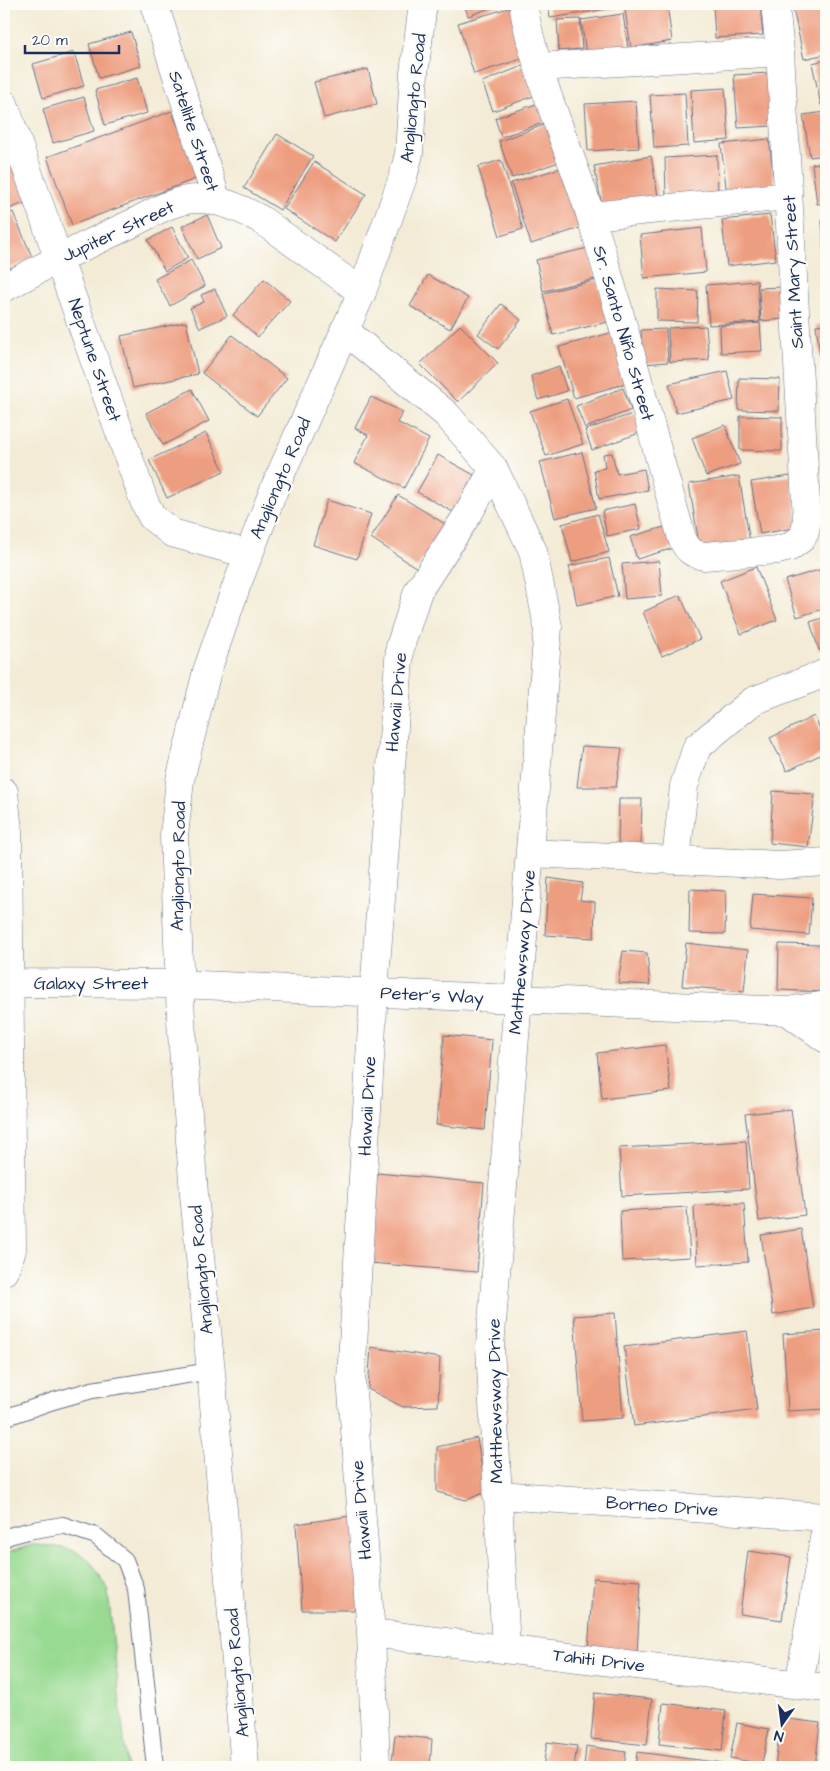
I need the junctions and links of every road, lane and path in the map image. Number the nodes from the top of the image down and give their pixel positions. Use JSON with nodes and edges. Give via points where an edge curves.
{"nodes":[{"id":1,"x":155,"y":4,"type":"edge"},
{"id":2,"x":423,"y":4,"type":"edge"},
{"id":3,"x":523,"y":4,"type":"edge"},
{"id":4,"x":776,"y":4,"type":"edge"},
{"id":5,"x":780,"y":52,"type":"junction"},
{"id":6,"x":539,"y":67,"type":"junction"},
{"id":7,"x":4,"y":104,"type":"edge"},
{"id":8,"x":788,"y":196,"type":"junction"},
{"id":9,"x":217,"y":201,"type":"junction"},
{"id":10,"x":591,"y":216,"type":"junction"},
{"id":11,"x":59,"y":258,"type":"junction"},
{"id":12,"x":4,"y":288,"type":"edge"},
{"id":13,"x":362,"y":292,"type":"junction"},
{"id":14,"x":344,"y":330,"type":"junction"},
{"id":15,"x":494,"y":469,"type":"junction"},
{"id":16,"x":801,"y":539,"type":"joint"},
{"id":17,"x":248,"y":554,"type":"junction"},
{"id":18,"x":826,"y":673,"type":"edge"},
{"id":19,"x":4,"y":792,"type":"edge"},
{"id":20,"x":6,"y":830,"type":"edge"},
{"id":21,"x":530,"y":853,"type":"junction"},
{"id":22,"x":676,"y":860,"type":"junction"},
{"id":23,"x":826,"y":862,"type":"edge"},
{"id":24,"x":7,"y":983,"type":"edge"},
{"id":25,"x":178,"y":984,"type":"junction"},
{"id":26,"x":374,"y":992,"type":"junction"},
{"id":27,"x":518,"y":999,"type":"junction"},
{"id":28,"x":826,"y":1005,"type":"edge"},
{"id":29,"x":787,"y":1011,"type":"junction"},
{"id":30,"x":826,"y":1039,"type":"edge"},
{"id":31,"x":8,"y":1146,"type":"edge"},
{"id":32,"x":4,"y":1271,"type":"edge"},
{"id":33,"x":211,"y":1370,"type":"junction"},
{"id":34,"x":4,"y":1418,"type":"edge"},
{"id":35,"x":497,"y":1495,"type":"junction"},
{"id":36,"x":826,"y":1517,"type":"edge"},
{"id":37,"x":826,"y":1526,"type":"edge"},
{"id":38,"x":4,"y":1539,"type":"edge"},
{"id":39,"x":371,"y":1633,"type":"junction"},
{"id":40,"x":506,"y":1649,"type":"junction"},
{"id":41,"x":799,"y":1685,"type":"junction"},
{"id":42,"x":826,"y":1688,"type":"edge"},
{"id":43,"x":155,"y":1767,"type":"edge"},
{"id":44,"x":245,"y":1767,"type":"edge"},
{"id":45,"x":376,"y":1767,"type":"edge"}],
"edges":[{"from":1,"to":9,"type":"street","name":"Satellite Street"},
{"from":2,"to":13,"type":"street","name":"Angliongto Road","via":[[414,73],[409,154]]},
{"from":3,"to":6,"type":"street","name":"Sr. Santo Niño Street"},
{"from":4,"to":5,"type":"street","name":"Saint Mary Street"},
{"from":5,"to":6,"type":"street"},
{"from":5,"to":8,"type":"street","name":"Saint Mary Street"},
{"from":6,"to":10,"type":"street","name":"Sr. Santo Niño Street"},
{"from":7,"to":11,"type":"street","name":"Neptune Street"},
{"from":8,"to":10,"type":"street"},
{"from":8,"to":16,"type":"street","name":"Saint Mary Street","via":[[807,519]]},
{"from":9,"to":11,"type":"street","name":"Jupiter Street","via":[[195,199],[171,204]]},
{"from":9,"to":13,"type":"street","name":"Jupiter Street","via":[[260,219]]},
{"from":10,"to":16,"type":"street","name":"Sr. Santo Niño Street","via":[[688,550],[704,556],[777,550],[790,547]]},
{"from":11,"to":12,"type":"street","name":"Jupiter Street"},
{"from":11,"to":17,"type":"street","name":"Neptune Street","via":[[152,517],[172,534]]},
{"from":13,"to":14,"type":"street","name":"Angliongto Road"},
{"from":14,"to":15,"type":"street","name":"Matthewsway Drive","via":[[446,414]]},
{"from":14,"to":17,"type":"street","name":"Angliongto Road"},
{"from":15,"to":21,"type":"street","name":"Matthewsway Drive","via":[[533,551],[548,627]]},
{"from":15,"to":26,"type":"street","name":"Hawaii Drive","via":[[418,591],[400,647]]},
{"from":17,"to":25,"type":"street","name":"Angliongto Road","via":[[207,672],[180,780],[174,836]]},
{"from":18,"to":22,"type":"street","via":[[753,701],[697,747],[684,786]]},
{"from":19,"to":20,"type":"street"},
{"from":20,"to":24,"type":"street"},
{"from":21,"to":22,"type":"street"},
{"from":21,"to":27,"type":"street","name":"Matthewsway Drive"},
{"from":22,"to":23,"type":"street","via":[[780,865]]},
{"from":24,"to":25,"type":"street","name":"Galaxy Street"},
{"from":24,"to":31,"type":"street"},
{"from":25,"to":26,"type":"street","name":"Peter's Way"},
{"from":25,"to":33,"type":"street","name":"Angliongto Road"},
{"from":26,"to":27,"type":"street","name":"Peter's Way"},
{"from":26,"to":39,"type":"street","name":"Hawaii Drive","via":[[351,1379]]},
{"from":27,"to":29,"type":"street","name":"Peter's Way"},
{"from":27,"to":35,"type":"street","name":"Matthewsway Drive","via":[[490,1347]]},
{"from":28,"to":29,"type":"street","name":"Peter's Way"},
{"from":29,"to":30,"type":"street"},
{"from":31,"to":32,"type":"street","via":[[12,1250]]},
{"from":33,"to":34,"type":"lane","via":[[92,1390]]},
{"from":33,"to":44,"type":"street","name":"Angliongto Road"},
{"from":35,"to":36,"type":"street","name":"Borneo Drive"},
{"from":35,"to":40,"type":"street","name":"Matthewsway Drive"},
{"from":37,"to":41,"type":"street"},
{"from":38,"to":43,"type":"lane","via":[[28,1530],[63,1526],[96,1536],[125,1560],[136,1589]]},
{"from":39,"to":40,"type":"street","name":"Tahiti Drive"},
{"from":39,"to":45,"type":"street","name":"Hawaii Drive"},
{"from":40,"to":41,"type":"street","name":"Tahiti Drive"},
{"from":41,"to":42,"type":"street","name":"Tahiti Drive"}]}
